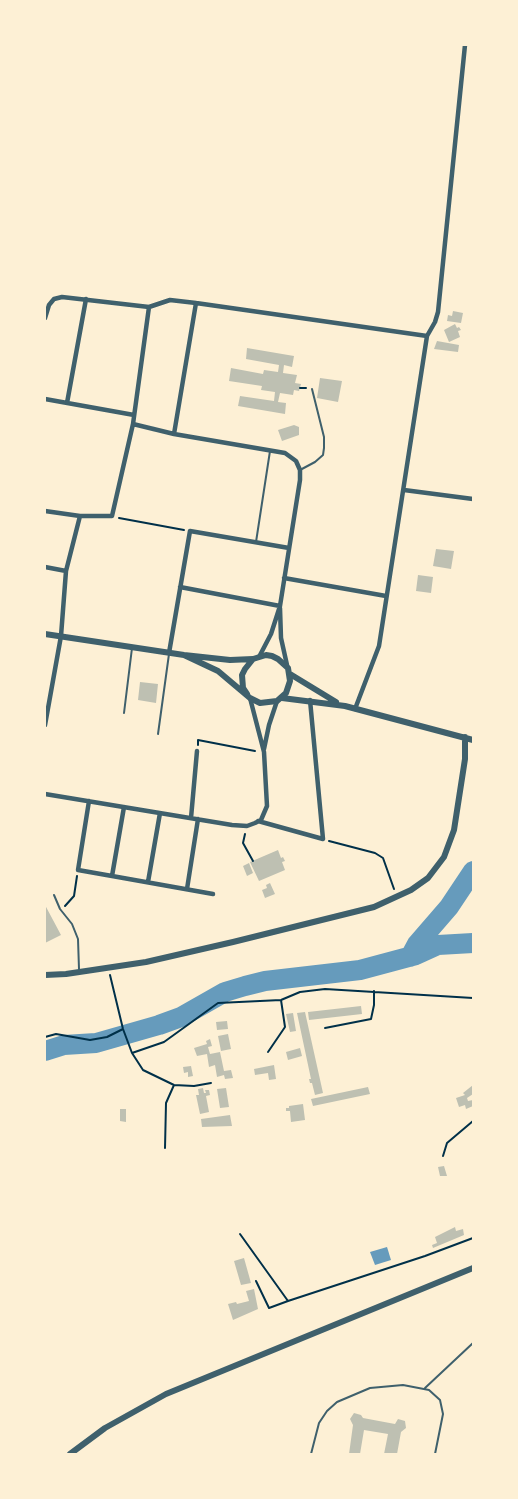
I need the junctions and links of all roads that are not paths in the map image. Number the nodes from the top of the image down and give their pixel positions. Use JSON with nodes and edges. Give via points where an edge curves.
{"nodes":[{"id":1,"x":465,"y":45,"type":"edge"},
{"id":2,"x":86,"y":299,"type":"junction"},
{"id":3,"x":196,"y":303,"type":"junction"},
{"id":4,"x":149,"y":307,"type":"junction"},
{"id":5,"x":45,"y":318,"type":"edge"},
{"id":6,"x":427,"y":336,"type":"junction"},
{"id":7,"x":312,"y":389,"type":"dead end"},
{"id":8,"x":45,"y":399,"type":"edge"},
{"id":9,"x":67,"y":403,"type":"junction"},
{"id":10,"x":134,"y":415,"type":"junction"},
{"id":11,"x":133,"y":424,"type":"junction"},
{"id":12,"x":174,"y":434,"type":"junction"},
{"id":13,"x":270,"y":451,"type":"junction"},
{"id":14,"x":300,"y":470,"type":"junction"},
{"id":15,"x":404,"y":490,"type":"junction"},
{"id":16,"x":473,"y":499,"type":"edge"},
{"id":17,"x":45,"y":511,"type":"edge"},
{"id":18,"x":80,"y":516,"type":"junction"},
{"id":19,"x":256,"y":542,"type":"junction"},
{"id":20,"x":289,"y":548,"type":"junction"},
{"id":21,"x":45,"y":567,"type":"edge"},
{"id":22,"x":66,"y":571,"type":"junction"},
{"id":23,"x":284,"y":578,"type":"junction"},
{"id":24,"x":180,"y":587,"type":"junction"},
{"id":25,"x":386,"y":596,"type":"junction"},
{"id":26,"x":280,"y":606,"type":"junction"},
{"id":27,"x":45,"y":634,"type":"edge"},
{"id":28,"x":61,"y":636,"type":"junction"},
{"id":29,"x":132,"y":648,"type":"junction"},
{"id":30,"x":169,"y":653,"type":"junction"},
{"id":31,"x":184,"y":655,"type":"junction"},
{"id":32,"x":256,"y":658,"type":"junction"},
{"id":33,"x":289,"y":671,"type":"junction"},
{"id":34,"x":248,"y":696,"type":"junction"},
{"id":35,"x":279,"y":699,"type":"junction"},
{"id":36,"x":310,"y":700,"type":"junction"},
{"id":37,"x":345,"y":706,"type":"junction"},
{"id":38,"x":355,"y":709,"type":"junction"},
{"id":39,"x":124,"y":713,"type":"dead end"},
{"id":40,"x":45,"y":722,"type":"edge"},
{"id":41,"x":158,"y":734,"type":"dead end"},
{"id":42,"x":465,"y":737,"type":"junction"},
{"id":43,"x":473,"y":740,"type":"edge"},
{"id":44,"x":197,"y":751,"type":"road end"},
{"id":45,"x":264,"y":752,"type":"junction"},
{"id":46,"x":45,"y":794,"type":"edge"},
{"id":47,"x":89,"y":801,"type":"junction"},
{"id":48,"x":124,"y":807,"type":"junction"},
{"id":49,"x":160,"y":813,"type":"junction"},
{"id":50,"x":190,"y":818,"type":"junction"},
{"id":51,"x":198,"y":819,"type":"junction"},
{"id":52,"x":258,"y":821,"type":"junction"},
{"id":53,"x":112,"y":876,"type":"junction"},
{"id":54,"x":148,"y":882,"type":"junction"},
{"id":55,"x":187,"y":889,"type":"junction"},
{"id":56,"x":213,"y":894,"type":"dead end"},
{"id":57,"x":54,"y":896,"type":"dead end"},
{"id":58,"x":79,"y":972,"type":"junction"},
{"id":59,"x":45,"y":975,"type":"edge"},
{"id":60,"x":473,"y":1268,"type":"edge"},
{"id":61,"x":473,"y":1343,"type":"edge"},
{"id":62,"x":425,"y":1388,"type":"junction"},
{"id":63,"x":70,"y":1454,"type":"edge"},
{"id":64,"x":311,"y":1454,"type":"edge"},
{"id":65,"x":435,"y":1454,"type":"edge"}],
"edges":[{"from":1,"to":6,"type":"street","via":[[438,312]]},
{"from":2,"to":4,"type":"street"},
{"from":2,"to":5,"type":"street","via":[[54,299]]},
{"from":2,"to":9,"type":"street"},
{"from":3,"to":4,"type":"street","via":[[170,300]]},
{"from":3,"to":6,"type":"street"},
{"from":3,"to":12,"type":"street"},
{"from":4,"to":10,"type":"street"},
{"from":6,"to":15,"type":"street"},
{"from":7,"to":14,"type":"lane","via":[[324,448],[315,462]]},
{"from":8,"to":9,"type":"street"},
{"from":9,"to":10,"type":"street"},
{"from":10,"to":11,"type":"street"},
{"from":11,"to":12,"type":"street"},
{"from":11,"to":18,"type":"street","via":[[112,516]]},
{"from":12,"to":13,"type":"street"},
{"from":13,"to":14,"type":"street","via":[[285,453]]},
{"from":13,"to":19,"type":"lane"},
{"from":14,"to":20,"type":"street"},
{"from":15,"to":16,"type":"street"},
{"from":15,"to":25,"type":"street"},
{"from":17,"to":18,"type":"street"},
{"from":18,"to":22,"type":"street"},
{"from":19,"to":20,"type":"street"},
{"from":19,"to":24,"type":"street","via":[[190,531]]},
{"from":20,"to":23,"type":"street"},
{"from":21,"to":22,"type":"street"},
{"from":22,"to":28,"type":"street"},
{"from":23,"to":25,"type":"street"},
{"from":23,"to":26,"type":"street"},
{"from":24,"to":26,"type":"street"},
{"from":24,"to":30,"type":"street"},
{"from":25,"to":38,"type":"street","via":[[379,646]]},
{"from":26,"to":32,"type":"street","via":[[271,634]]},
{"from":26,"to":33,"type":"street","via":[[281,638]]},
{"from":27,"to":28,"type":"street"},
{"from":28,"to":29,"type":"street"},
{"from":28,"to":40,"type":"street"},
{"from":29,"to":30,"type":"street"},
{"from":29,"to":39,"type":"lane"},
{"from":30,"to":31,"type":"street"},
{"from":30,"to":41,"type":"lane"},
{"from":31,"to":32,"type":"street","via":[[230,660]]},
{"from":31,"to":34,"type":"street","via":[[218,671]]},
{"from":32,"to":33,"type":"street","via":[[272,656]]},
{"from":32,"to":34,"type":"street","via":[[242,675]]},
{"from":33,"to":35,"type":"street","via":[[289,687]]},
{"from":33,"to":37,"type":"street","via":[[316,692]]},
{"from":34,"to":35,"type":"street","via":[[266,704]]},
{"from":34,"to":45,"type":"street"},
{"from":35,"to":36,"type":"street"},
{"from":35,"to":45,"type":"street"},
{"from":36,"to":37,"type":"street"},
{"from":36,"to":52,"type":"street","via":[[323,839]]},
{"from":37,"to":38,"type":"street"},
{"from":38,"to":42,"type":"street"},
{"from":42,"to":43,"type":"street"},
{"from":42,"to":58,"type":"street","via":[[454,830],[444,857],[428,878],[398,897],[374,907],[233,942]]},
{"from":44,"to":50,"type":"street"},
{"from":45,"to":52,"type":"street","via":[[267,806]]},
{"from":46,"to":47,"type":"street"},
{"from":47,"to":48,"type":"street"},
{"from":47,"to":53,"type":"street","via":[[78,870]]},
{"from":48,"to":49,"type":"street"},
{"from":48,"to":53,"type":"street"},
{"from":49,"to":50,"type":"street"},
{"from":49,"to":54,"type":"street"},
{"from":50,"to":51,"type":"street"},
{"from":51,"to":52,"type":"street","via":[[247,826]]},
{"from":51,"to":55,"type":"street"},
{"from":53,"to":54,"type":"street"},
{"from":54,"to":55,"type":"street"},
{"from":55,"to":56,"type":"street"},
{"from":57,"to":58,"type":"lane","via":[[78,939]]},
{"from":58,"to":59,"type":"street"},
{"from":60,"to":63,"type":"street","via":[[166,1394],[105,1428]]},
{"from":61,"to":62,"type":"lane"},
{"from":62,"to":64,"type":"lane","via":[[381,1386],[337,1402],[319,1423]]},
{"from":62,"to":65,"type":"lane","via":[[437,1396],[442,1409]]}]}
